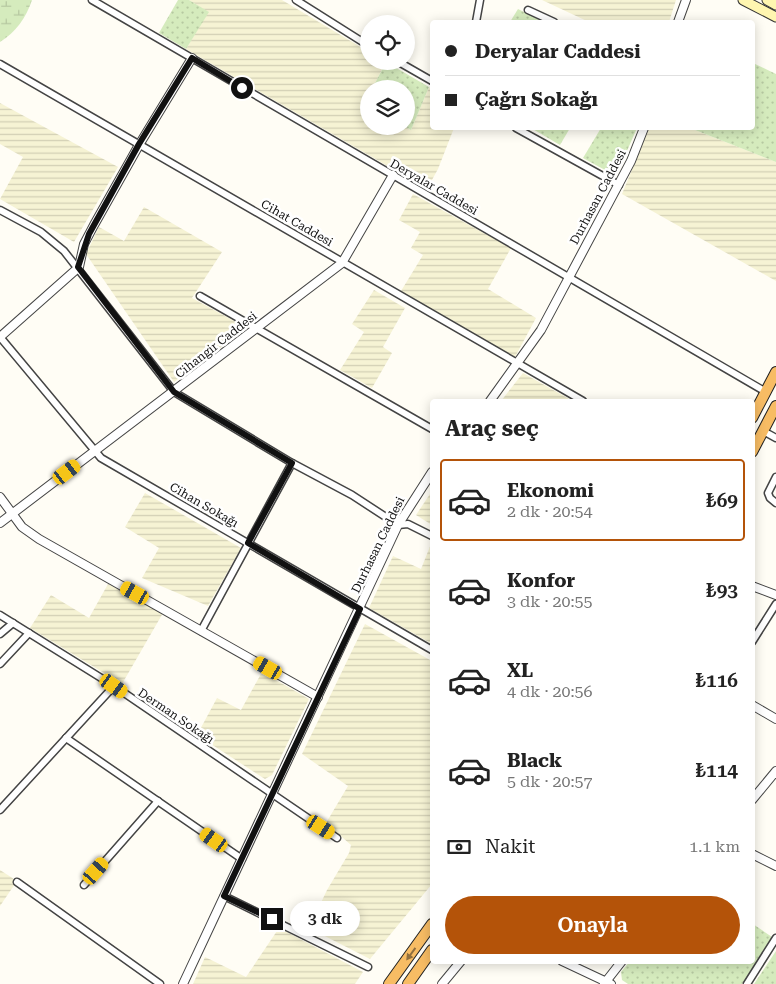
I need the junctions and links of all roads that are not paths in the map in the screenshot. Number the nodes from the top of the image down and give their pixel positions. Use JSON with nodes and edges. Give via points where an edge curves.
{"nodes":[{"id":1,"x":92,"y":0,"type":"edge"},
{"id":2,"x":296,"y":0,"type":"edge"},
{"id":3,"x":480,"y":0,"type":"edge"},
{"id":4,"x":686,"y":0,"type":"edge"},
{"id":5,"x":743,"y":0,"type":"edge"},
{"id":6,"x":767,"y":0,"type":"edge"},
{"id":7,"x":776,"y":5,"type":"edge"},
{"id":8,"x":528,"y":10,"type":"dead end"},
{"id":9,"x":776,"y":17,"type":"edge"},
{"id":10,"x":476,"y":20,"type":"edge"},
{"id":11,"x":550,"y":20,"type":"edge"},
{"id":12,"x":679,"y":20,"type":"edge"},
{"id":13,"x":360,"y":40,"type":"edge"},
{"id":14,"x":192,"y":58,"type":"junction"},
{"id":15,"x":0,"y":64,"type":"edge"},
{"id":16,"x":413,"y":70,"type":"edge"},
{"id":17,"x":430,"y":80,"type":"edge"},
{"id":18,"x":520,"y":130,"type":"edge"},
{"id":19,"x":643,"y":130,"type":"edge"},
{"id":20,"x":139,"y":144,"type":"junction"},
{"id":21,"x":393,"y":176,"type":"junction"},
{"id":22,"x":618,"y":185,"type":"junction"},
{"id":23,"x":0,"y":210,"type":"edge"},
{"id":24,"x":342,"y":262,"type":"junction"},
{"id":25,"x":78,"y":267,"type":"junction"},
{"id":26,"x":568,"y":277,"type":"junction"},
{"id":27,"x":200,"y":296,"type":"dead end"},
{"id":28,"x":256,"y":328,"type":"junction"},
{"id":29,"x":0,"y":337,"type":"edge"},
{"id":30,"x":518,"y":365,"type":"junction"},
{"id":31,"x":776,"y":372,"type":"edge"},
{"id":32,"x":174,"y":392,"type":"junction"},
{"id":33,"x":766,"y":392,"type":"junction"},
{"id":34,"x":492,"y":399,"type":"edge"},
{"id":35,"x":579,"y":399,"type":"edge"},
{"id":36,"x":776,"y":406,"type":"edge"},
{"id":37,"x":755,"y":412,"type":"edge"},
{"id":38,"x":430,"y":428,"type":"edge"},
{"id":39,"x":763,"y":431,"type":"junction"},
{"id":40,"x":776,"y":438,"type":"edge"},
{"id":41,"x":755,"y":446,"type":"edge"},
{"id":42,"x":94,"y":452,"type":"junction"},
{"id":43,"x":292,"y":463,"type":"junction"},
{"id":44,"x":430,"y":475,"type":"edge"},
{"id":45,"x":776,"y":478,"type":"edge"},
{"id":46,"x":0,"y":497,"type":"edge"},
{"id":47,"x":776,"y":503,"type":"edge"},
{"id":48,"x":12,"y":514,"type":"junction"},
{"id":49,"x":0,"y":523,"type":"edge"},
{"id":50,"x":398,"y":525,"type":"junction"},
{"id":51,"x":430,"y":535,"type":"edge"},
{"id":52,"x":248,"y":543,"type":"junction"},
{"id":53,"x":755,"y":587,"type":"edge"},
{"id":54,"x":776,"y":595,"type":"edge"},
{"id":55,"x":776,"y":604,"type":"edge"},
{"id":56,"x":360,"y":609,"type":"junction"},
{"id":57,"x":0,"y":615,"type":"edge"},
{"id":58,"x":13,"y":623,"type":"junction"},
{"id":59,"x":201,"y":631,"type":"junction"},
{"id":60,"x":29,"y":633,"type":"junction"},
{"id":61,"x":0,"y":634,"type":"edge"},
{"id":62,"x":755,"y":637,"type":"edge"},
{"id":63,"x":430,"y":649,"type":"edge"},
{"id":64,"x":0,"y":664,"type":"edge"},
{"id":65,"x":114,"y":686,"type":"junction"},
{"id":66,"x":318,"y":697,"type":"junction"},
{"id":67,"x":755,"y":707,"type":"edge"},
{"id":68,"x":776,"y":719,"type":"edge"},
{"id":69,"x":66,"y":738,"type":"junction"},
{"id":70,"x":776,"y":771,"type":"edge"},
{"id":71,"x":272,"y":795,"type":"junction"},
{"id":72,"x":755,"y":796,"type":"edge"},
{"id":73,"x":158,"y":801,"type":"junction"},
{"id":74,"x":0,"y":810,"type":"edge"},
{"id":75,"x":337,"y":838,"type":"dead end"},
{"id":76,"x":755,"y":856,"type":"edge"},
{"id":77,"x":242,"y":859,"type":"junction"},
{"id":78,"x":776,"y":866,"type":"edge"},
{"id":79,"x":17,"y":882,"type":"dead end"},
{"id":80,"x":84,"y":886,"type":"dead end"},
{"id":81,"x":224,"y":896,"type":"junction"},
{"id":82,"x":430,"y":927,"type":"edge"},
{"id":83,"x":776,"y":938,"type":"edge"},
{"id":84,"x":430,"y":953,"type":"edge"},
{"id":85,"x":459,"y":964,"type":"edge"},
{"id":86,"x":568,"y":964,"type":"edge"},
{"id":87,"x":620,"y":964,"type":"edge"},
{"id":88,"x":368,"y":967,"type":"dead end"},
{"id":89,"x":607,"y":983,"type":"edge"},
{"id":90,"x":160,"y":984,"type":"edge"},
{"id":91,"x":183,"y":984,"type":"edge"},
{"id":92,"x":389,"y":984,"type":"edge"},
{"id":93,"x":408,"y":984,"type":"edge"},
{"id":94,"x":442,"y":984,"type":"edge"},
{"id":95,"x":747,"y":984,"type":"edge"}],
"edges":[{"from":1,"to":14,"type":"street","name":"Deryalar Caddesi"},
{"from":2,"to":13,"type":"street"},
{"from":3,"to":10,"type":"street"},
{"from":4,"to":12,"type":"street"},
{"from":5,"to":9,"type":"main road"},
{"from":6,"to":7,"type":"main road"},
{"from":8,"to":11,"type":"street"},
{"from":14,"to":20,"type":"street"},
{"from":14,"to":21,"type":"street","name":"Deryalar Caddesi"},
{"from":15,"to":20,"type":"street","name":"Cihat Caddesi"},
{"from":16,"to":17,"type":"street"},
{"from":18,"to":22,"type":"street"},
{"from":19,"to":22,"type":"street","name":"Durhasan Caddesi"},
{"from":20,"to":24,"type":"street","name":"Cihat Caddesi"},
{"from":20,"to":25,"type":"street","via":[[89,234]]},
{"from":21,"to":24,"type":"street","name":"Cihangir Caddesi"},
{"from":21,"to":26,"type":"street","name":"Deryalar Caddesi"},
{"from":22,"to":26,"type":"street","name":"Durhasan Caddesi"},
{"from":23,"to":25,"type":"street","via":[[41,232]]},
{"from":24,"to":28,"type":"street","name":"Cihangir Caddesi"},
{"from":24,"to":30,"type":"street","name":"Cihat Caddesi"},
{"from":25,"to":29,"type":"street"},
{"from":25,"to":32,"type":"street"},
{"from":26,"to":30,"type":"street","name":"Durhasan Caddesi","via":[[541,330]]},
{"from":26,"to":33,"type":"street","name":"Deryalar Caddesi"},
{"from":27,"to":28,"type":"street"},
{"from":28,"to":32,"type":"street","name":"Cihangir Caddesi"},
{"from":28,"to":38,"type":"street"},
{"from":29,"to":42,"type":"street","name":"Cihan Sokağı"},
{"from":30,"to":34,"type":"street","name":"Durhasan Caddesi"},
{"from":30,"to":35,"type":"street","name":"Cihat Caddesi"},
{"from":31,"to":33,"type":"highway"},
{"from":32,"to":42,"type":"street","name":"Cihangir Caddesi"},
{"from":32,"to":43,"type":"street"},
{"from":33,"to":37,"type":"highway"},
{"from":36,"to":39,"type":"highway"},
{"from":39,"to":40,"type":"street"},
{"from":39,"to":41,"type":"highway"},
{"from":42,"to":48,"type":"street","name":"Cihangir Caddesi"},
{"from":42,"to":52,"type":"street","name":"Cihan Sokağı","via":[[128,476]]},
{"from":43,"to":50,"type":"street","via":[[352,495]]},
{"from":43,"to":52,"type":"street"},
{"from":44,"to":50,"type":"street","name":"Durhasan Caddesi"},
{"from":45,"to":47,"type":"street","via":[[768,493]]},
{"from":46,"to":48,"type":"street"},
{"from":48,"to":49,"type":"street","name":"Cihangir Caddesi"},
{"from":48,"to":59,"type":"street","via":[[22,527],[39,539]]},
{"from":50,"to":51,"type":"street","via":[[408,524]]},
{"from":50,"to":56,"type":"street","name":"Durhasan Caddesi"},
{"from":52,"to":56,"type":"street","name":"Cihan Sokağı"},
{"from":52,"to":59,"type":"street"},
{"from":53,"to":54,"type":"street"},
{"from":55,"to":62,"type":"street"},
{"from":56,"to":63,"type":"street","name":"Cihan Sokağı"},
{"from":56,"to":66,"type":"street","name":"Durhasan Caddesi"},
{"from":57,"to":58,"type":"street","name":"Derman Sokağı"},
{"from":58,"to":60,"type":"street","name":"Derman Sokağı"},
{"from":58,"to":61,"type":"street"},
{"from":59,"to":66,"type":"street"},
{"from":60,"to":64,"type":"street"},
{"from":60,"to":65,"type":"street","name":"Derman Sokağı"},
{"from":65,"to":69,"type":"street"},
{"from":65,"to":71,"type":"street","name":"Derman Sokağı"},
{"from":66,"to":71,"type":"street","name":"Durhasan Caddesi"},
{"from":67,"to":68,"type":"street"},
{"from":69,"to":73,"type":"street"},
{"from":69,"to":74,"type":"street"},
{"from":70,"to":72,"type":"street"},
{"from":71,"to":75,"type":"street","name":"Derman Sokağı"},
{"from":71,"to":77,"type":"street","name":"Durhasan Caddesi"},
{"from":73,"to":77,"type":"street"},
{"from":73,"to":80,"type":"street"},
{"from":76,"to":78,"type":"street"},
{"from":77,"to":81,"type":"street","name":"Durhasan Caddesi"},
{"from":79,"to":90,"type":"street"},
{"from":81,"to":88,"type":"street"},
{"from":81,"to":91,"type":"street","name":"Durhasan Caddesi"},
{"from":82,"to":92,"type":"highway","one_way":true},
{"from":83,"to":95,"type":"street"},
{"from":84,"to":93,"type":"highway"},
{"from":85,"to":94,"type":"street"},
{"from":86,"to":89,"type":"street"},
{"from":87,"to":89,"type":"street"}]}
